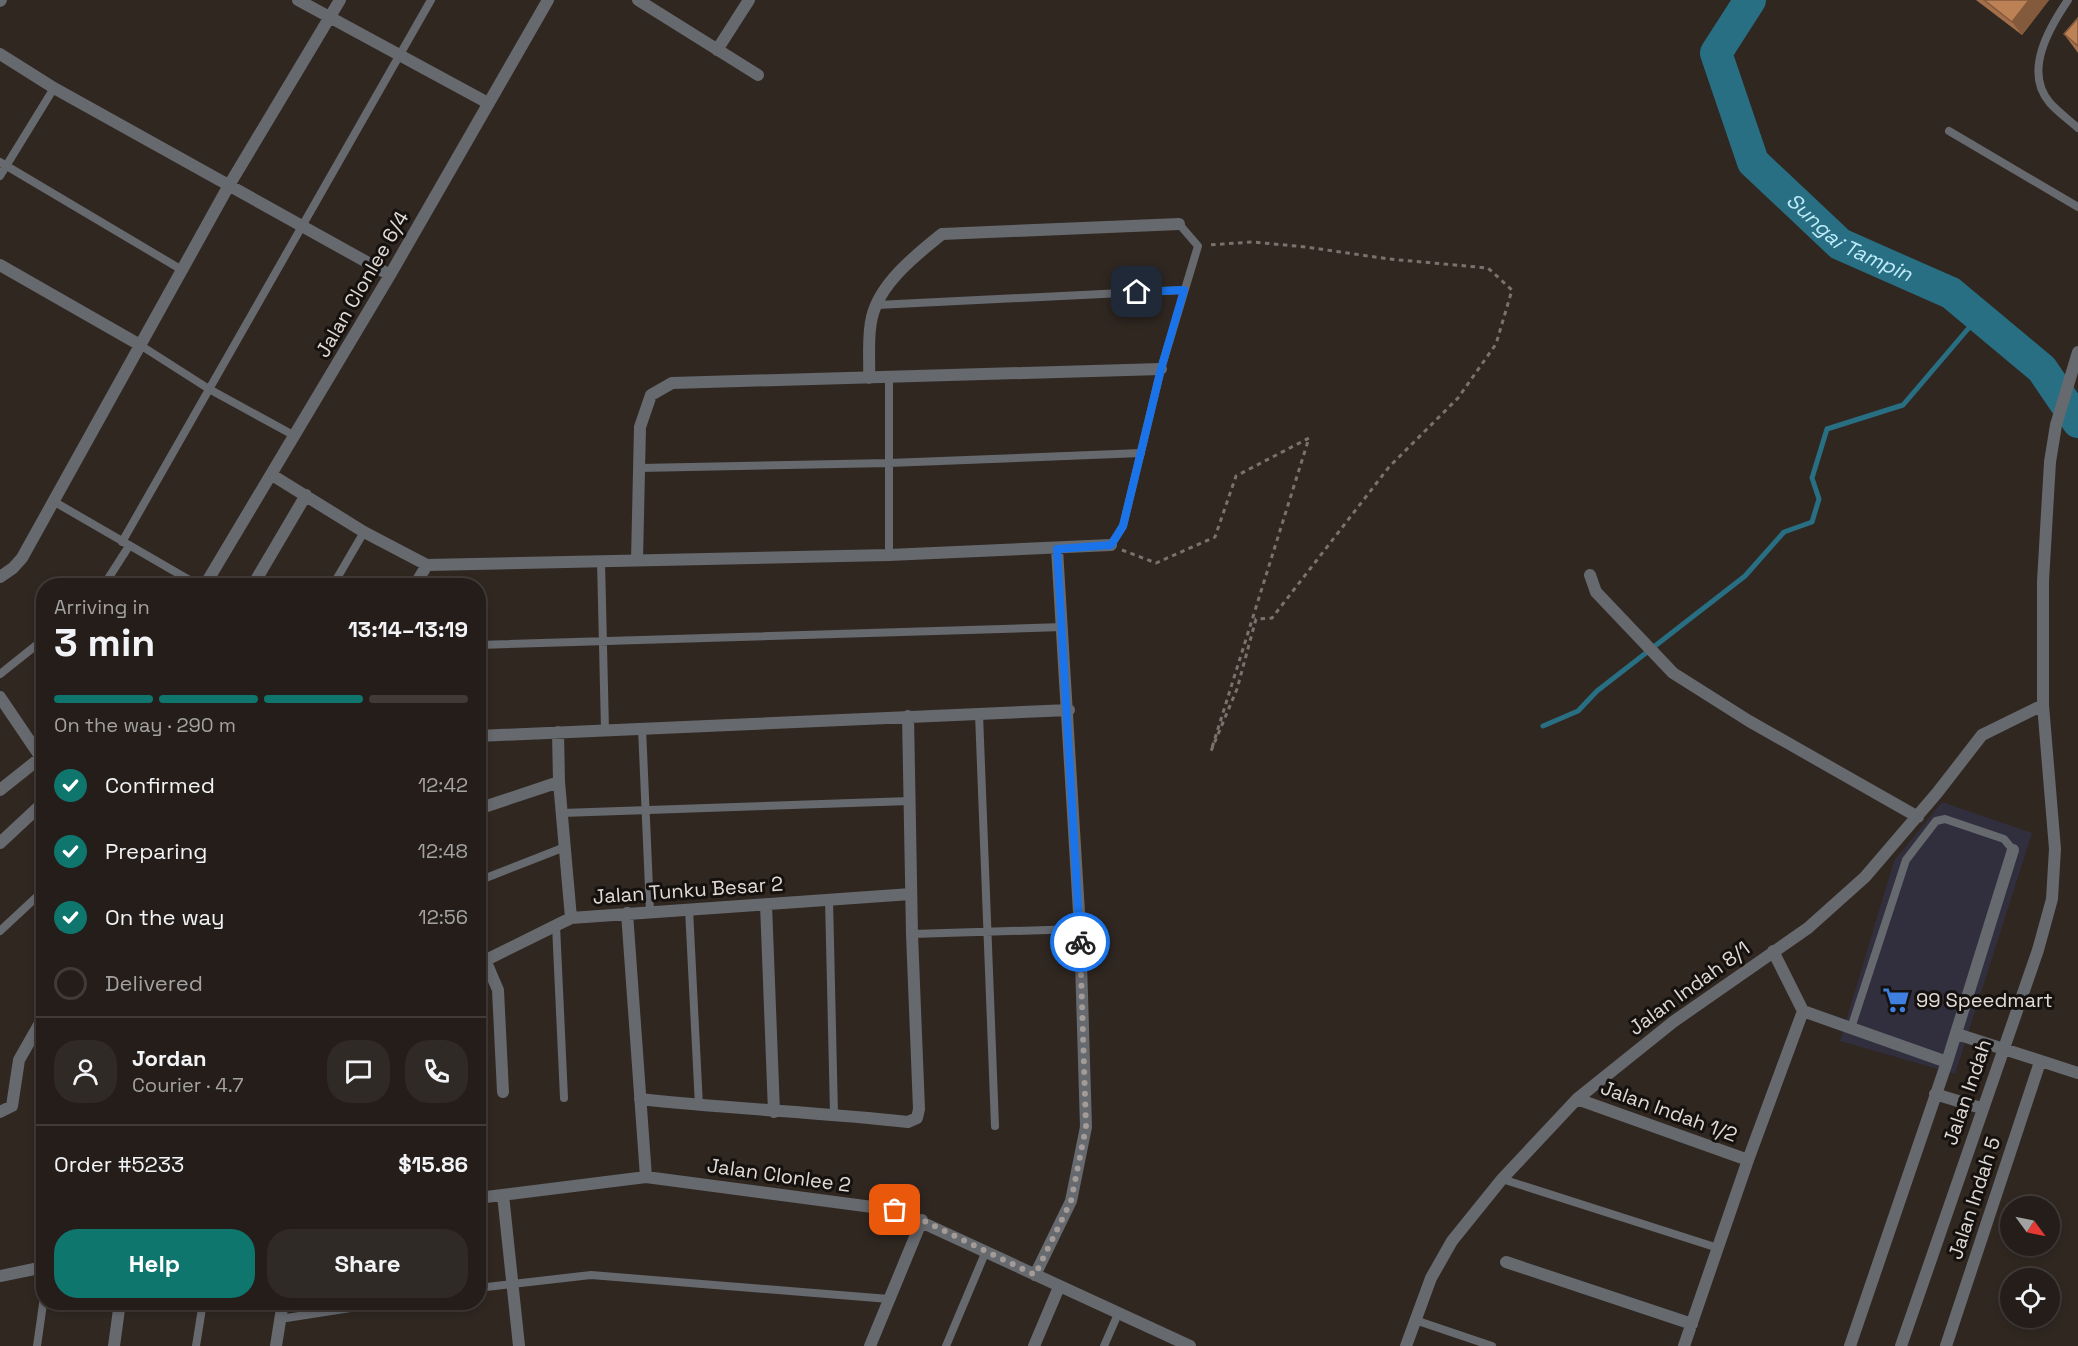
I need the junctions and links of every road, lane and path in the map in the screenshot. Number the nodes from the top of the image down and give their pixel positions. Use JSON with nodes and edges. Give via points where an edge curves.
{"nodes":[{"id":1,"x":298,"y":0,"type":"edge"},
{"id":2,"x":340,"y":0,"type":"edge"},
{"id":3,"x":431,"y":0,"type":"edge"},
{"id":4,"x":548,"y":0,"type":"edge"},
{"id":5,"x":638,"y":0,"type":"edge"},
{"id":6,"x":749,"y":0,"type":"edge"},
{"id":7,"x":2068,"y":0,"type":"edge"},
{"id":8,"x":328,"y":19,"type":"junction"},
{"id":9,"x":717,"y":50,"type":"junction"},
{"id":10,"x":0,"y":54,"type":"edge"},
{"id":11,"x":400,"y":56,"type":"junction"},
{"id":12,"x":758,"y":75,"type":"dead end"},
{"id":13,"x":54,"y":88,"type":"junction"},
{"id":14,"x":488,"y":103,"type":"junction"},
{"id":15,"x":2078,"y":128,"type":"edge"},
{"id":16,"x":1949,"y":131,"type":"dead end"},
{"id":17,"x":3,"y":164,"type":"edge"},
{"id":18,"x":0,"y":176,"type":"edge"},
{"id":19,"x":228,"y":187,"type":"junction"},
{"id":20,"x":2078,"y":207,"type":"edge"},
{"id":21,"x":1179,"y":224,"type":"joint"},
{"id":22,"x":303,"y":228,"type":"junction"},
{"id":23,"x":1198,"y":246,"type":"junction"},
{"id":24,"x":0,"y":265,"type":"edge"},
{"id":25,"x":182,"y":270,"type":"junction"},
{"id":26,"x":390,"y":275,"type":"junction"},
{"id":27,"x":1184,"y":290,"type":"junction"},
{"id":28,"x":877,"y":305,"type":"junction"},
{"id":29,"x":140,"y":345,"type":"junction"},
{"id":30,"x":2078,"y":352,"type":"edge"},
{"id":31,"x":1161,"y":369,"type":"junction"},
{"id":32,"x":889,"y":377,"type":"junction"},
{"id":33,"x":869,"y":378,"type":"junction"},
{"id":34,"x":209,"y":389,"type":"junction"},
{"id":35,"x":295,"y":436,"type":"junction"},
{"id":36,"x":1141,"y":453,"type":"junction"},
{"id":37,"x":889,"y":463,"type":"junction"},
{"id":38,"x":639,"y":468,"type":"junction"},
{"id":39,"x":272,"y":475,"type":"junction"},
{"id":40,"x":306,"y":495,"type":"junction"},
{"id":41,"x":53,"y":501,"type":"junction"},
{"id":42,"x":364,"y":532,"type":"junction"},
{"id":43,"x":126,"y":544,"type":"junction"},
{"id":44,"x":1111,"y":545,"type":"junction"},
{"id":45,"x":1057,"y":549,"type":"junction"},
{"id":46,"x":889,"y":555,"type":"junction"},
{"id":47,"x":601,"y":561,"type":"junction"},
{"id":48,"x":637,"y":561,"type":"junction"},
{"id":49,"x":427,"y":565,"type":"junction"},
{"id":50,"x":1590,"y":575,"type":"dead end"},
{"id":51,"x":0,"y":577,"type":"edge"},
{"id":52,"x":108,"y":578,"type":"edge"},
{"id":53,"x":186,"y":578,"type":"edge"},
{"id":54,"x":209,"y":578,"type":"edge"},
{"id":55,"x":257,"y":578,"type":"edge"},
{"id":56,"x":337,"y":578,"type":"edge"},
{"id":57,"x":419,"y":578,"type":"edge"},
{"id":58,"x":1063,"y":627,"type":"junction"},
{"id":59,"x":602,"y":641,"type":"junction"},
{"id":60,"x":36,"y":645,"type":"edge"},
{"id":61,"x":486,"y":645,"type":"edge"},
{"id":62,"x":0,"y":674,"type":"edge"},
{"id":63,"x":0,"y":698,"type":"edge"},
{"id":64,"x":2043,"y":705,"type":"junction"},
{"id":65,"x":1069,"y":710,"type":"junction"},
{"id":66,"x":979,"y":714,"type":"junction"},
{"id":67,"x":908,"y":716,"type":"junction"},
{"id":68,"x":642,"y":728,"type":"junction"},
{"id":69,"x":605,"y":730,"type":"junction"},
{"id":70,"x":558,"y":732,"type":"junction"},
{"id":71,"x":486,"y":736,"type":"edge"},
{"id":72,"x":36,"y":749,"type":"edge"},
{"id":73,"x":36,"y":763,"type":"edge"},
{"id":74,"x":559,"y":782,"type":"junction"},
{"id":75,"x":0,"y":790,"type":"edge"},
{"id":76,"x":910,"y":801,"type":"junction"},
{"id":77,"x":486,"y":806,"type":"edge"},
{"id":78,"x":36,"y":809,"type":"edge"},
{"id":79,"x":645,"y":810,"type":"junction"},
{"id":80,"x":562,"y":813,"type":"junction"},
{"id":81,"x":1918,"y":817,"type":"junction"},
{"id":82,"x":0,"y":843,"type":"edge"},
{"id":83,"x":565,"y":847,"type":"junction"},
{"id":84,"x":2013,"y":850,"type":"joint"},
{"id":85,"x":486,"y":878,"type":"edge"},
{"id":86,"x":911,"y":894,"type":"junction"},
{"id":87,"x":36,"y":897,"type":"edge"},
{"id":88,"x":829,"y":899,"type":"junction"},
{"id":89,"x":766,"y":904,"type":"junction"},
{"id":90,"x":689,"y":909,"type":"junction"},
{"id":91,"x":650,"y":911,"type":"junction"},
{"id":92,"x":627,"y":913,"type":"junction"},
{"id":93,"x":571,"y":918,"type":"junction"},
{"id":94,"x":556,"y":925,"type":"junction"},
{"id":95,"x":1080,"y":929,"type":"junction"},
{"id":96,"x":0,"y":931,"type":"edge"},
{"id":97,"x":987,"y":931,"type":"junction"},
{"id":98,"x":912,"y":934,"type":"junction"},
{"id":99,"x":1773,"y":951,"type":"junction"},
{"id":100,"x":486,"y":961,"type":"edge"},
{"id":101,"x":486,"y":970,"type":"edge"},
{"id":102,"x":1803,"y":1011,"type":"junction"},
{"id":103,"x":1851,"y":1028,"type":"junction"},
{"id":104,"x":36,"y":1030,"type":"edge"},
{"id":105,"x":1957,"y":1034,"type":"junction"},
{"id":106,"x":2003,"y":1051,"type":"junction"},
{"id":107,"x":1947,"y":1062,"type":"junction"},
{"id":108,"x":2040,"y":1062,"type":"junction"},
{"id":109,"x":2078,"y":1072,"type":"edge"},
{"id":110,"x":503,"y":1092,"type":"dead end"},
{"id":111,"x":1935,"y":1094,"type":"junction"},
{"id":112,"x":564,"y":1098,"type":"dead end"},
{"id":113,"x":640,"y":1099,"type":"junction"},
{"id":114,"x":1577,"y":1099,"type":"junction"},
{"id":115,"x":699,"y":1106,"type":"junction"},
{"id":116,"x":1981,"y":1108,"type":"junction"},
{"id":117,"x":0,"y":1112,"type":"edge"},
{"id":118,"x":774,"y":1112,"type":"junction"},
{"id":119,"x":834,"y":1114,"type":"junction"},
{"id":120,"x":995,"y":1126,"type":"dead end"},
{"id":121,"x":1748,"y":1160,"type":"junction"},
{"id":122,"x":646,"y":1177,"type":"junction"},
{"id":123,"x":1502,"y":1179,"type":"junction"},
{"id":124,"x":503,"y":1195,"type":"junction"},
{"id":125,"x":486,"y":1197,"type":"edge"},
{"id":126,"x":922,"y":1220,"type":"junction"},
{"id":127,"x":1718,"y":1248,"type":"junction"},
{"id":128,"x":986,"y":1251,"type":"junction"},
{"id":129,"x":1506,"y":1262,"type":"dead end"},
{"id":130,"x":36,"y":1269,"type":"edge"},
{"id":131,"x":1035,"y":1275,"type":"junction"},
{"id":132,"x":0,"y":1276,"type":"edge"},
{"id":133,"x":511,"y":1283,"type":"junction"},
{"id":134,"x":486,"y":1287,"type":"edge"},
{"id":135,"x":1059,"y":1287,"type":"junction"},
{"id":136,"x":889,"y":1299,"type":"junction"},
{"id":137,"x":42,"y":1310,"type":"edge"},
{"id":138,"x":119,"y":1310,"type":"edge"},
{"id":139,"x":202,"y":1310,"type":"edge"},
{"id":140,"x":282,"y":1310,"type":"edge"},
{"id":141,"x":338,"y":1310,"type":"edge"},
{"id":142,"x":1118,"y":1314,"type":"junction"},
{"id":143,"x":280,"y":1319,"type":"junction"},
{"id":144,"x":1415,"y":1320,"type":"junction"},
{"id":145,"x":1692,"y":1324,"type":"junction"},
{"id":146,"x":37,"y":1346,"type":"edge"},
{"id":147,"x":114,"y":1346,"type":"edge"},
{"id":148,"x":196,"y":1346,"type":"edge"},
{"id":149,"x":276,"y":1346,"type":"edge"},
{"id":150,"x":519,"y":1346,"type":"edge"},
{"id":151,"x":870,"y":1346,"type":"edge"},
{"id":152,"x":946,"y":1346,"type":"edge"},
{"id":153,"x":1034,"y":1346,"type":"edge"},
{"id":154,"x":1104,"y":1346,"type":"edge"},
{"id":155,"x":1190,"y":1346,"type":"edge"},
{"id":156,"x":1407,"y":1346,"type":"edge"},
{"id":157,"x":1492,"y":1346,"type":"edge"},
{"id":158,"x":1684,"y":1346,"type":"edge"},
{"id":159,"x":1850,"y":1346,"type":"edge"},
{"id":160,"x":1901,"y":1346,"type":"edge"},
{"id":161,"x":1946,"y":1346,"type":"edge"}],
"edges":[{"from":1,"to":8,"type":"street"},
{"from":2,"to":8,"type":"street"},
{"from":3,"to":11,"type":"lane"},
{"from":4,"to":14,"type":"street","name":"Jalan Clonlee 6/4"},
{"from":5,"to":9,"type":"street"},
{"from":6,"to":9,"type":"street"},
{"from":7,"to":15,"type":"lane","via":[[2055,19],[2037,73],[2049,101]]},
{"from":8,"to":11,"type":"street"},
{"from":8,"to":19,"type":"street"},
{"from":9,"to":12,"type":"street"},
{"from":10,"to":13,"type":"street"},
{"from":11,"to":14,"type":"street"},
{"from":11,"to":22,"type":"lane"},
{"from":13,"to":17,"type":"lane"},
{"from":13,"to":19,"type":"street"},
{"from":14,"to":26,"type":"street","name":"Jalan Clonlee 6/4"},
{"from":16,"to":20,"type":"lane"},
{"from":17,"to":18,"type":"lane"},
{"from":17,"to":25,"type":"lane"},
{"from":19,"to":22,"type":"street"},
{"from":19,"to":25,"type":"street"},
{"from":21,"to":23,"type":"lane"},
{"from":21,"to":28,"type":"street","via":[[942,234],[914,256]]},
{"from":22,"to":26,"type":"street"},
{"from":22,"to":34,"type":"lane"},
{"from":23,"to":27,"type":"lane"},
{"from":23,"to":44,"type":"path","via":[[1263,243],[1488,268],[1512,290],[1496,344],[1458,398],[1389,467],[1272,618],[1256,619],[1238,689],[1210,751],[1309,438],[1236,476],[1215,537],[1156,563]]},
{"from":24,"to":29,"type":"street"},
{"from":25,"to":29,"type":"street"},
{"from":26,"to":35,"type":"street","name":"Jalan Clonlee 6/4"},
{"from":27,"to":28,"type":"lane"},
{"from":27,"to":31,"type":"lane"},
{"from":28,"to":33,"type":"street","via":[[872,318]]},
{"from":29,"to":34,"type":"lane"},
{"from":29,"to":41,"type":"street"},
{"from":30,"to":64,"type":"street","name":"Jalan Indah","via":[[2056,424],[2050,462],[2043,581]]},
{"from":31,"to":32,"type":"street"},
{"from":31,"to":36,"type":"lane"},
{"from":32,"to":33,"type":"street"},
{"from":32,"to":37,"type":"lane"},
{"from":33,"to":38,"type":"street","via":[[672,383],[651,395],[640,427]]},
{"from":34,"to":35,"type":"lane"},
{"from":34,"to":43,"type":"lane"},
{"from":35,"to":39,"type":"street","name":"Jalan Clonlee 6/4"},
{"from":36,"to":37,"type":"lane"},
{"from":36,"to":44,"type":"lane","via":[[1123,526]]},
{"from":37,"to":38,"type":"lane"},
{"from":37,"to":46,"type":"lane"},
{"from":38,"to":48,"type":"street"},
{"from":39,"to":40,"type":"street"},
{"from":39,"to":54,"type":"street","name":"Jalan Clonlee 6/4"},
{"from":40,"to":42,"type":"street"},
{"from":40,"to":55,"type":"street"},
{"from":41,"to":43,"type":"lane"},
{"from":41,"to":51,"type":"street","via":[[22,558]]},
{"from":42,"to":49,"type":"street"},
{"from":42,"to":56,"type":"lane"},
{"from":43,"to":52,"type":"lane"},
{"from":43,"to":53,"type":"lane"},
{"from":44,"to":45,"type":"street"},
{"from":45,"to":46,"type":"street"},
{"from":45,"to":58,"type":"street"},
{"from":46,"to":48,"type":"street"},
{"from":47,"to":48,"type":"street"},
{"from":47,"to":49,"type":"street"},
{"from":47,"to":59,"type":"lane"},
{"from":49,"to":57,"type":"street"},
{"from":50,"to":81,"type":"street","via":[[1596,592],[1674,673],[1749,721]]},
{"from":58,"to":59,"type":"lane"},
{"from":58,"to":65,"type":"street"},
{"from":59,"to":61,"type":"lane"},
{"from":59,"to":69,"type":"lane"},
{"from":60,"to":62,"type":"lane"},
{"from":63,"to":72,"type":"street"},
{"from":64,"to":81,"type":"street","name":"Jalan Indah 8/1","via":[[1982,735]]},
{"from":64,"to":106,"type":"street","name":"Jalan Indah","via":[[2055,849],[2052,898]]},
{"from":65,"to":66,"type":"street"},
{"from":65,"to":95,"type":"street"},
{"from":66,"to":67,"type":"street"},
{"from":66,"to":97,"type":"lane"},
{"from":67,"to":68,"type":"street"},
{"from":67,"to":76,"type":"street"},
{"from":68,"to":69,"type":"street"},
{"from":68,"to":79,"type":"lane"},
{"from":69,"to":70,"type":"street"},
{"from":70,"to":71,"type":"street"},
{"from":70,"to":74,"type":"street"},
{"from":73,"to":75,"type":"street"},
{"from":74,"to":77,"type":"street"},
{"from":74,"to":80,"type":"street"},
{"from":76,"to":79,"type":"lane"},
{"from":76,"to":86,"type":"street"},
{"from":78,"to":82,"type":"street"},
{"from":79,"to":80,"type":"lane"},
{"from":79,"to":91,"type":"lane"},
{"from":80,"to":83,"type":"street"},
{"from":81,"to":99,"type":"street","name":"Jalan Indah 8/1","via":[[1866,877],[1808,928]]},
{"from":83,"to":85,"type":"lane"},
{"from":83,"to":93,"type":"street"},
{"from":84,"to":103,"type":"lane","via":[[2004,839],[1945,819],[1936,820],[1906,860]]},
{"from":84,"to":105,"type":"street"},
{"from":86,"to":88,"type":"street","name":"Jalan Tunku Besar 2"},
{"from":86,"to":98,"type":"street"},
{"from":87,"to":96,"type":"lane"},
{"from":88,"to":89,"type":"street","name":"Jalan Tunku Besar 2"},
{"from":88,"to":119,"type":"lane"},
{"from":89,"to":90,"type":"street","name":"Jalan Tunku Besar 2"},
{"from":89,"to":118,"type":"street"},
{"from":90,"to":91,"type":"street","name":"Jalan Tunku Besar 2"},
{"from":90,"to":115,"type":"lane"},
{"from":91,"to":92,"type":"street","name":"Jalan Tunku Besar 2"},
{"from":92,"to":93,"type":"street","name":"Jalan Tunku Besar 2"},
{"from":92,"to":113,"type":"street"},
{"from":93,"to":94,"type":"street","name":"Jalan Tunku Besar 2"},
{"from":94,"to":100,"type":"street","name":"Jalan Tunku Besar 2"},
{"from":94,"to":112,"type":"lane"},
{"from":95,"to":97,"type":"lane"},
{"from":95,"to":131,"type":"street","via":[[1086,1127],[1071,1201]]},
{"from":97,"to":98,"type":"lane"},
{"from":97,"to":120,"type":"lane"},
{"from":98,"to":119,"type":"street","via":[[917,1118],[908,1122]]},
{"from":99,"to":102,"type":"street"},
{"from":99,"to":114,"type":"street","name":"Jalan Indah 8/1","via":[[1673,1022]]},
{"from":101,"to":110,"type":"street","via":[[498,990]]},
{"from":102,"to":103,"type":"street"},
{"from":102,"to":121,"type":"street"},
{"from":103,"to":107,"type":"street"},
{"from":104,"to":117,"type":"street","via":[[19,1060],[12,1106]]},
{"from":105,"to":106,"type":"street"},
{"from":105,"to":107,"type":"street"},
{"from":106,"to":108,"type":"street"},
{"from":106,"to":116,"type":"street","name":"Jalan Indah"},
{"from":107,"to":111,"type":"street"},
{"from":108,"to":109,"type":"street"},
{"from":108,"to":161,"type":"street","name":"Jalan Indah 5"},
{"from":111,"to":116,"type":"street"},
{"from":111,"to":159,"type":"street"},
{"from":113,"to":115,"type":"street"},
{"from":113,"to":122,"type":"street"},
{"from":114,"to":121,"type":"street","name":"Jalan Indah 1/2"},
{"from":114,"to":123,"type":"street","name":"Jalan Indah 8/1"},
{"from":115,"to":118,"type":"street"},
{"from":116,"to":160,"type":"street","name":"Jalan Indah"},
{"from":118,"to":119,"type":"street"},
{"from":121,"to":127,"type":"street"},
{"from":122,"to":124,"type":"street","name":"Jalan Clonlee 2"},
{"from":122,"to":126,"type":"street","name":"Jalan Clonlee 2","via":[[895,1210]]},
{"from":123,"to":127,"type":"lane"},
{"from":123,"to":144,"type":"street","name":"Jalan Indah 8/1","via":[[1452,1241],[1431,1278]]},
{"from":124,"to":125,"type":"street","name":"Jalan Clonlee 2"},
{"from":124,"to":133,"type":"street"},
{"from":126,"to":128,"type":"street","name":"Jalan Clonlee 2"},
{"from":126,"to":136,"type":"street"},
{"from":127,"to":145,"type":"street"},
{"from":128,"to":131,"type":"street","name":"Jalan Clonlee 2"},
{"from":128,"to":152,"type":"lane"},
{"from":129,"to":145,"type":"street"},
{"from":130,"to":132,"type":"street"},
{"from":131,"to":135,"type":"street","name":"Jalan Clonlee 2"},
{"from":133,"to":134,"type":"lane"},
{"from":133,"to":136,"type":"lane","via":[[591,1275]]},
{"from":133,"to":150,"type":"street"},
{"from":135,"to":142,"type":"street","name":"Jalan Clonlee 2"},
{"from":135,"to":153,"type":"street"},
{"from":136,"to":151,"type":"street"},
{"from":137,"to":146,"type":"lane"},
{"from":138,"to":147,"type":"street"},
{"from":139,"to":148,"type":"lane"},
{"from":140,"to":143,"type":"street"},
{"from":141,"to":143,"type":"lane"},
{"from":142,"to":154,"type":"lane"},
{"from":142,"to":155,"type":"street","name":"Jalan Clonlee 2"},
{"from":143,"to":149,"type":"street"},
{"from":144,"to":156,"type":"street","name":"Jalan Indah 8/1"},
{"from":144,"to":157,"type":"lane"},
{"from":145,"to":158,"type":"street"}]}
